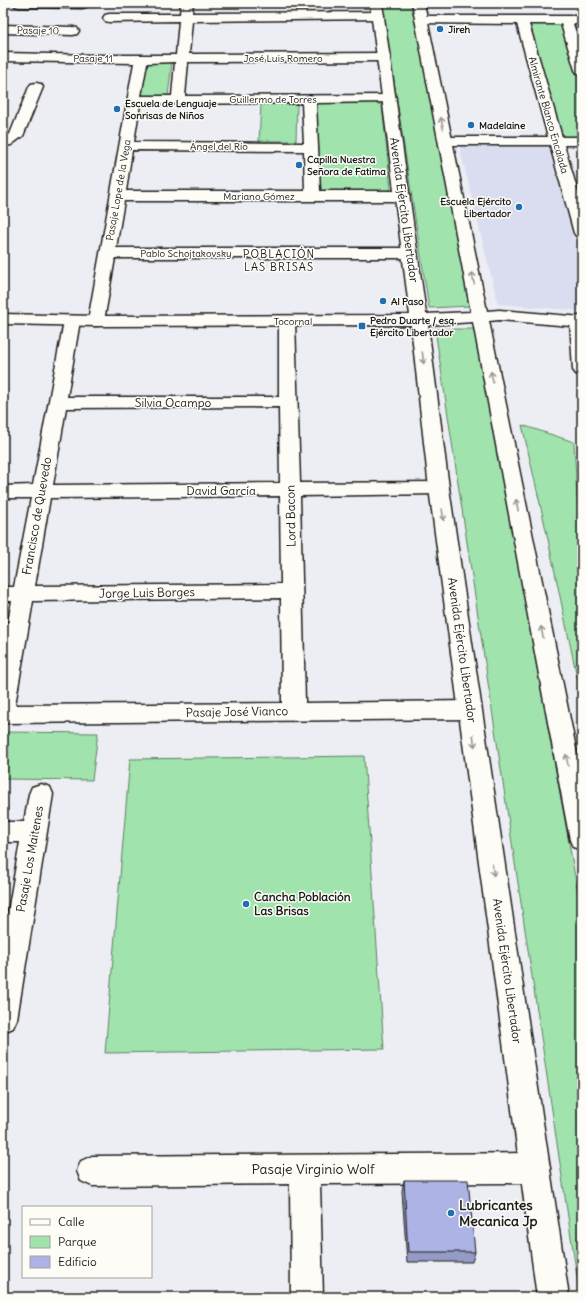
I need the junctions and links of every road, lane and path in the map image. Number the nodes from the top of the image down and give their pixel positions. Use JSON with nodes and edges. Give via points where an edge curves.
{"nodes":[{"id":1,"x":19,"y":3,"type":"edge"},
{"id":2,"x":187,"y":3,"type":"edge"},
{"id":3,"x":418,"y":3,"type":"edge"},
{"id":4,"x":82,"y":4,"type":"dead end"},
{"id":5,"x":377,"y":9,"type":"edge"},
{"id":6,"x":186,"y":17,"type":"junction"},
{"id":7,"x":109,"y":18,"type":"dead end"},
{"id":8,"x":421,"y":20,"type":"junction"},
{"id":9,"x":522,"y":20,"type":"junction"},
{"id":10,"x":566,"y":20,"type":"junction"},
{"id":11,"x":582,"y":20,"type":"edge"},
{"id":12,"x":3,"y":29,"type":"edge"},
{"id":13,"x":73,"y":31,"type":"dead end"},
{"id":14,"x":3,"y":57,"type":"edge"},
{"id":15,"x":384,"y":57,"type":"junction"},
{"id":16,"x":141,"y":58,"type":"junction"},
{"id":17,"x":182,"y":58,"type":"junction"},
{"id":18,"x":581,"y":62,"type":"edge"},
{"id":19,"x":36,"y":87,"type":"dead end"},
{"id":20,"x":389,"y":98,"type":"junction"},
{"id":21,"x":309,"y":99,"type":"junction"},
{"id":22,"x":134,"y":100,"type":"junction"},
{"id":23,"x":178,"y":100,"type":"junction"},
{"id":24,"x":446,"y":141,"type":"junction"},
{"id":25,"x":556,"y":141,"type":"junction"},
{"id":26,"x":582,"y":141,"type":"edge"},
{"id":27,"x":126,"y":146,"type":"junction"},
{"id":28,"x":4,"y":147,"type":"edge"},
{"id":29,"x":311,"y":147,"type":"junction"},
{"id":30,"x":117,"y":196,"type":"junction"},
{"id":31,"x":314,"y":196,"type":"junction"},
{"id":32,"x":402,"y":196,"type":"junction"},
{"id":33,"x":582,"y":232,"type":"edge"},
{"id":34,"x":108,"y":253,"type":"junction"},
{"id":35,"x":409,"y":253,"type":"junction"},
{"id":36,"x":480,"y":316,"type":"junction"},
{"id":37,"x":3,"y":319,"type":"edge"},
{"id":38,"x":419,"y":320,"type":"junction"},
{"id":39,"x":72,"y":321,"type":"junction"},
{"id":40,"x":287,"y":321,"type":"junction"},
{"id":41,"x":96,"y":322,"type":"junction"},
{"id":42,"x":580,"y":322,"type":"edge"},
{"id":43,"x":582,"y":370,"type":"edge"},
{"id":44,"x":289,"y":402,"type":"junction"},
{"id":45,"x":57,"y":403,"type":"junction"},
{"id":46,"x":439,"y":488,"type":"junction"},
{"id":47,"x":290,"y":490,"type":"junction"},
{"id":48,"x":3,"y":492,"type":"edge"},
{"id":49,"x":42,"y":492,"type":"junction"},
{"id":50,"x":292,"y":591,"type":"junction"},
{"id":51,"x":3,"y":594,"type":"edge"},
{"id":52,"x":24,"y":594,"type":"junction"},
{"id":53,"x":3,"y":710,"type":"edge"},
{"id":54,"x":470,"y":710,"type":"junction"},
{"id":55,"x":294,"y":711,"type":"junction"},
{"id":56,"x":3,"y":714,"type":"edge"},
{"id":57,"x":41,"y":794,"type":"dead end"},
{"id":58,"x":578,"y":798,"type":"edge"},
{"id":59,"x":3,"y":832,"type":"edge"},
{"id":60,"x":34,"y":832,"type":"junction"},
{"id":61,"x":582,"y":840,"type":"edge"},
{"id":62,"x":3,"y":1019,"type":"edge"},
{"id":63,"x":535,"y":1168,"type":"junction"},
{"id":64,"x":305,"y":1169,"type":"junction"},
{"id":65,"x":92,"y":1171,"type":"dead end"},
{"id":66,"x":308,"y":1297,"type":"edge"},
{"id":67,"x":553,"y":1297,"type":"edge"}],
"edges":[{"from":1,"to":4,"type":"street"},
{"from":2,"to":6,"type":"street"},
{"from":3,"to":8,"type":"street"},
{"from":5,"to":6,"type":"street"},
{"from":5,"to":15,"type":"street","name":"Avenida Ejército Libertador"},
{"from":6,"to":7,"type":"street"},
{"from":6,"to":17,"type":"street"},
{"from":8,"to":9,"type":"street"},
{"from":24,"to":8,"type":"street","one_way":true},
{"from":9,"to":10,"type":"street"},
{"from":9,"to":25,"type":"street","name":"Almirante Blanco Encalada"},
{"from":10,"to":11,"type":"street"},
{"from":10,"to":18,"type":"street"},
{"from":12,"to":13,"type":"street","name":"Pasaje 10"},
{"from":14,"to":16,"type":"street","name":"Pasaje 11"},
{"from":15,"to":17,"type":"street","name":"José Luis Romero"},
{"from":15,"to":20,"type":"street","name":"Avenida Ejército Libertador"},
{"from":16,"to":17,"type":"street","name":"Pasaje 11"},
{"from":16,"to":22,"type":"street","name":"Pasaje Lope de la Vega"},
{"from":17,"to":23,"type":"street"},
{"from":19,"to":28,"type":"street","via":[[16,136]]},
{"from":20,"to":21,"type":"street","name":"Guillermo de Torres"},
{"from":20,"to":32,"type":"street","name":"Avenida Ejército Libertador"},
{"from":21,"to":23,"type":"street","name":"Guillermo de Torres"},
{"from":21,"to":29,"type":"street"},
{"from":22,"to":23,"type":"street","name":"Guillermo de Torres"},
{"from":22,"to":27,"type":"street","name":"Pasaje Lope de la Vega"},
{"from":24,"to":25,"type":"street"},
{"from":36,"to":24,"type":"street","one_way":true},
{"from":25,"to":26,"type":"street"},
{"from":25,"to":33,"type":"street","name":"Almirante Blanco Encalada"},
{"from":27,"to":29,"type":"street","name":"Ángel del Río"},
{"from":27,"to":30,"type":"street","name":"Pasaje Lope de la Vega"},
{"from":29,"to":31,"type":"street"},
{"from":30,"to":31,"type":"street","name":"Mariano Gómez"},
{"from":30,"to":34,"type":"street","name":"Pasaje Lope de la Vega"},
{"from":31,"to":32,"type":"street","name":"Mariano Gómez"},
{"from":32,"to":35,"type":"street","name":"Avenida Ejército Libertador"},
{"from":34,"to":35,"type":"street","name":"Pablo Schojtakovsky"},
{"from":34,"to":41,"type":"street","name":"Pasaje Lope de la Vega"},
{"from":35,"to":38,"type":"street","name":"Avenida Ejército Libertador"},
{"from":36,"to":38,"type":"street","name":"Tocornal"},
{"from":36,"to":42,"type":"street","name":"Tocornal","via":[[519,316]]},
{"from":58,"to":36,"type":"street","one_way":true},
{"from":37,"to":39,"type":"street","name":"Tocornal"},
{"from":38,"to":40,"type":"street","name":"Tocornal"},
{"from":38,"to":46,"type":"street","name":"Avenida Ejército Libertador","one_way":true},
{"from":39,"to":41,"type":"street","name":"Tocornal"},
{"from":39,"to":45,"type":"street","name":"Francisco de Quevedo"},
{"from":40,"to":41,"type":"street","name":"Tocornal"},
{"from":40,"to":44,"type":"street","name":"Lord Bacon"},
{"from":42,"to":43,"type":"street"},
{"from":44,"to":45,"type":"street","name":"Silvia Ocampo"},
{"from":44,"to":47,"type":"street","name":"Lord Bacon"},
{"from":45,"to":49,"type":"street","name":"Francisco de Quevedo"},
{"from":46,"to":47,"type":"street","name":"David García"},
{"from":46,"to":54,"type":"street","name":"Avenida Ejército Libertador","one_way":true},
{"from":47,"to":49,"type":"street","name":"David García"},
{"from":47,"to":50,"type":"street","name":"Lord Bacon"},
{"from":48,"to":49,"type":"street","name":"David García"},
{"from":49,"to":52,"type":"street","name":"Francisco de Quevedo"},
{"from":50,"to":52,"type":"street","name":"Jorge Luis Borges"},
{"from":50,"to":55,"type":"street","name":"Lord Bacon"},
{"from":51,"to":52,"type":"street","name":"Jorge Luis Borges"},
{"from":52,"to":53,"type":"street","name":"Francisco de Quevedo"},
{"from":54,"to":55,"type":"street","name":"Pasaje José Vianco"},
{"from":54,"to":63,"type":"street","name":"Avenida Ejército Libertador","one_way":true},
{"from":55,"to":56,"type":"street","name":"Pasaje José Vianco"},
{"from":57,"to":60,"type":"street","name":"Pasaje Los Maitenes"},
{"from":58,"to":61,"type":"street"},
{"from":59,"to":60,"type":"street"},
{"from":60,"to":62,"type":"street","name":"Pasaje Los Maitenes"},
{"from":63,"to":64,"type":"street","name":"Pasaje Virginio Wolf"},
{"from":63,"to":67,"type":"street","name":"Avenida Ejército Libertador"},
{"from":64,"to":65,"type":"street","name":"Pasaje Virginio Wolf"},
{"from":64,"to":66,"type":"street"}]}
